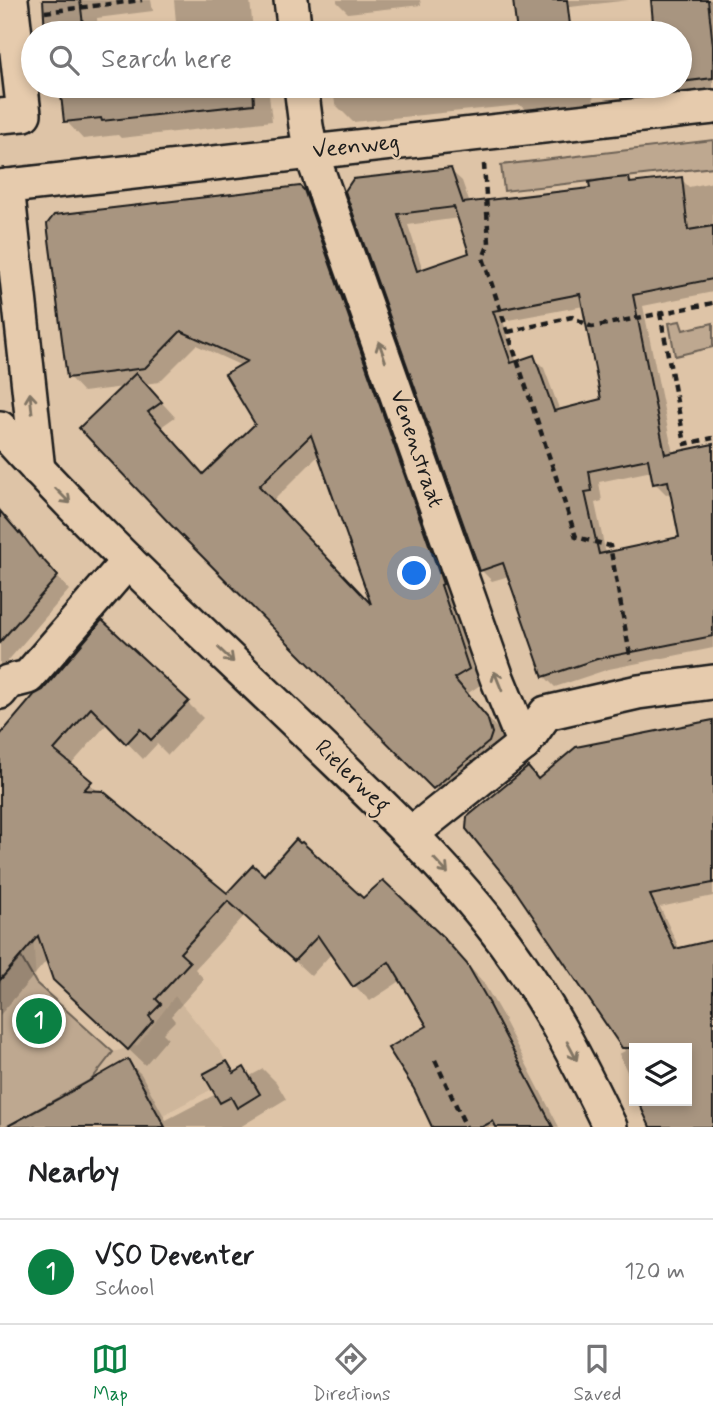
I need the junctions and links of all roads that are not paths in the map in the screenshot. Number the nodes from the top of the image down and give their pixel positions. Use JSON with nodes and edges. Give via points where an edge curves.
{"nodes":[{"id":1,"x":291,"y":0,"type":"edge"},
{"id":2,"x":12,"y":8,"type":"edge"},
{"id":3,"x":294,"y":21,"type":"edge"},
{"id":4,"x":21,"y":88,"type":"edge"},
{"id":5,"x":22,"y":98,"type":"edge"},
{"id":6,"x":303,"y":98,"type":"edge"},
{"id":7,"x":713,"y":107,"type":"edge"},
{"id":8,"x":0,"y":116,"type":"edge"},
{"id":9,"x":312,"y":152,"type":"junction"},
{"id":10,"x":4,"y":187,"type":"edge"},
{"id":11,"x":0,"y":428,"type":"edge"},
{"id":12,"x":38,"y":470,"type":"junction"},
{"id":13,"x":128,"y":561,"type":"junction"},
{"id":14,"x":713,"y":682,"type":"edge"},
{"id":15,"x":0,"y":692,"type":"edge"},
{"id":16,"x":524,"y":744,"type":"junction"},
{"id":17,"x":411,"y":834,"type":"junction"},
{"id":18,"x":610,"y":1127,"type":"edge"}],
"edges":[{"from":1,"to":3,"type":"street"},
{"from":2,"to":4,"type":"street"},
{"from":5,"to":8,"type":"street","via":[[24,114]]},
{"from":6,"to":9,"type":"street","name":"Venenstraat"},
{"from":7,"to":9,"type":"street","name":"Veenweg"},
{"from":9,"to":10,"type":"street","name":"Veenweg"},
{"from":16,"to":9,"type":"street","name":"Venenstraat","one_way":true},
{"from":12,"to":10,"type":"street","one_way":true},
{"from":11,"to":12,"type":"street","name":"Rielerweg"},
{"from":12,"to":13,"type":"street","name":"Rielerweg","one_way":true},
{"from":13,"to":15,"type":"street","via":[[28,677],[8,682]]},
{"from":13,"to":17,"type":"street","name":"Rielerweg","one_way":true},
{"from":14,"to":16,"type":"street","via":[[638,692],[546,713]]},
{"from":16,"to":17,"type":"street"},
{"from":17,"to":18,"type":"street","name":"Rielerweg","one_way":true,"via":[[506,944],[555,1017]]}]}
